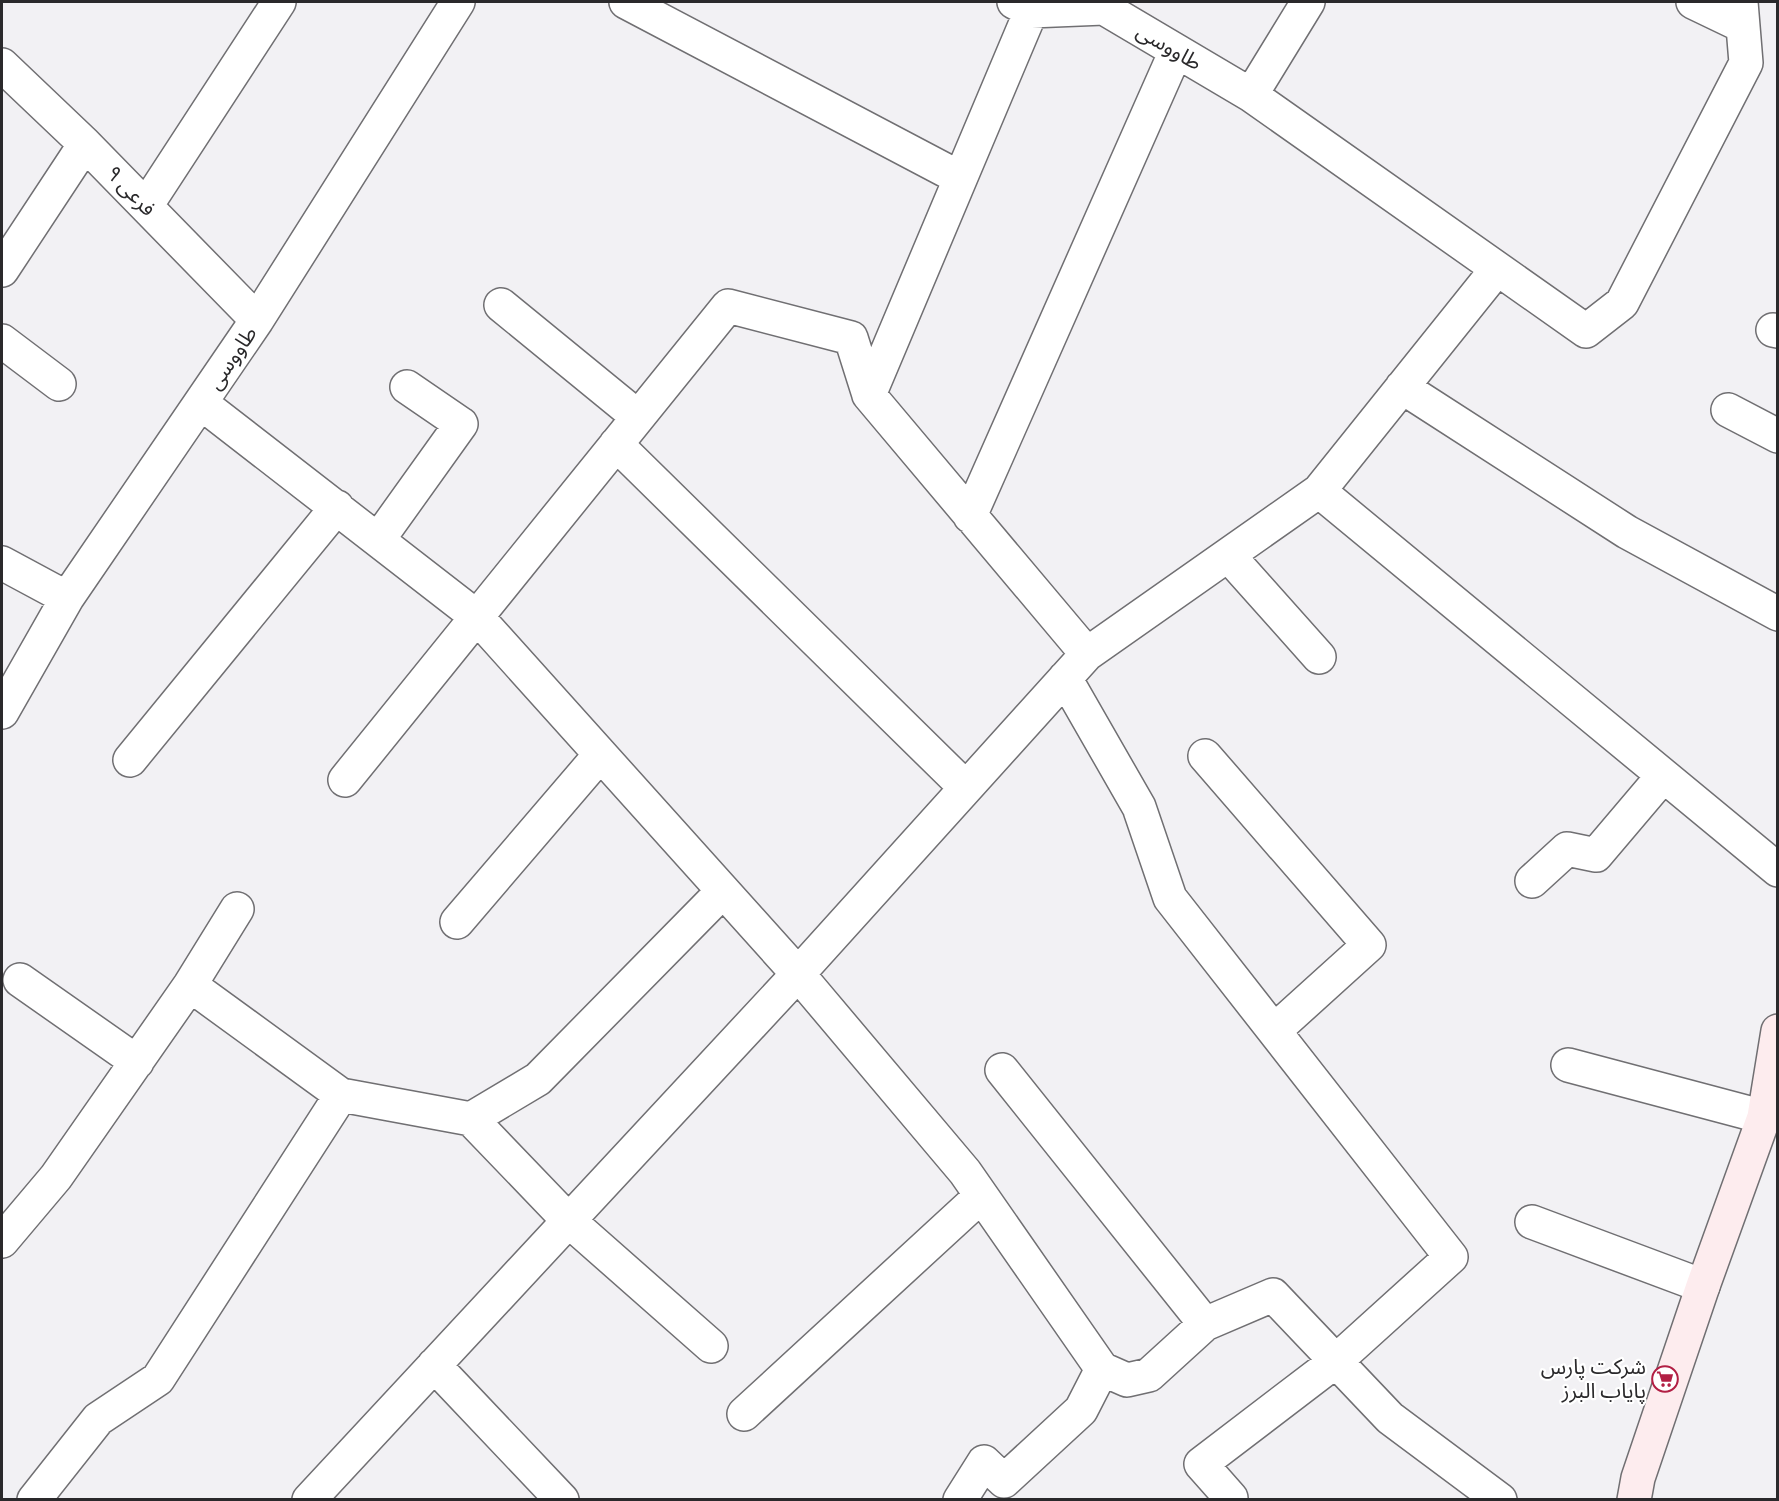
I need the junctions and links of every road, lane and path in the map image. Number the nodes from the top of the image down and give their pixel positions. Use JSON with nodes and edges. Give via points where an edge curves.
{"nodes":[{"id":1,"x":279,"y":2,"type":"edge"},
{"id":2,"x":458,"y":2,"type":"edge"},
{"id":3,"x":626,"y":2,"type":"edge"},
{"id":4,"x":1308,"y":2,"type":"edge"},
{"id":5,"x":1693,"y":2,"type":"edge"},
{"id":6,"x":1104,"y":5,"type":"edge"},
{"id":7,"x":1023,"y":6,"type":"edge"},
{"id":8,"x":1742,"y":14,"type":"edge"},
{"id":9,"x":1176,"y":51,"type":"junction"},
{"id":10,"x":2,"y":65,"type":"edge"},
{"id":11,"x":1251,"y":95,"type":"junction"},
{"id":12,"x":85,"y":144,"type":"junction"},
{"id":13,"x":960,"y":178,"type":"junction"},
{"id":14,"x":146,"y":206,"type":"junction"},
{"id":15,"x":1497,"y":268,"type":"junction"},
{"id":16,"x":2,"y":270,"type":"edge"},
{"id":17,"x":501,"y":305,"type":"dead end"},
{"id":18,"x":257,"y":320,"type":"junction"},
{"id":19,"x":2,"y":341,"type":"edge"},
{"id":20,"x":60,"y":384,"type":"dead end"},
{"id":21,"x":407,"y":387,"type":"dead end"},
{"id":22,"x":1402,"y":387,"type":"junction"},
{"id":23,"x":869,"y":395,"type":"junction"},
{"id":24,"x":201,"y":403,"type":"junction"},
{"id":25,"x":1728,"y":410,"type":"dead end"},
{"id":26,"x":638,"y":417,"type":"junction"},
{"id":27,"x":1778,"y":436,"type":"edge"},
{"id":28,"x":616,"y":444,"type":"junction"},
{"id":29,"x":1319,"y":491,"type":"junction"},
{"id":30,"x":337,"y":507,"type":"junction"},
{"id":31,"x":970,"y":516,"type":"junction"},
{"id":32,"x":378,"y":540,"type":"junction"},
{"id":33,"x":1228,"y":555,"type":"junction"},
{"id":34,"x":2,"y":563,"type":"edge"},
{"id":35,"x":67,"y":598,"type":"junction"},
{"id":36,"x":1778,"y":614,"type":"edge"},
{"id":37,"x":477,"y":617,"type":"junction"},
{"id":38,"x":1087,"y":654,"type":"junction"},
{"id":39,"x":1319,"y":657,"type":"dead end"},
{"id":40,"x":1065,"y":678,"type":"junction"},
{"id":41,"x":2,"y":712,"type":"edge"},
{"id":42,"x":600,"y":755,"type":"junction"},
{"id":43,"x":1205,"y":756,"type":"dead end"},
{"id":44,"x":130,"y":760,"type":"dead end"},
{"id":45,"x":1664,"y":776,"type":"junction"},
{"id":46,"x":345,"y":780,"type":"dead end"},
{"id":47,"x":966,"y":788,"type":"junction"},
{"id":48,"x":1778,"y":870,"type":"edge"},
{"id":49,"x":1532,"y":881,"type":"dead end"},
{"id":50,"x":723,"y":891,"type":"junction"},
{"id":51,"x":237,"y":909,"type":"dead end"},
{"id":52,"x":456,"y":922,"type":"dead end"},
{"id":53,"x":798,"y":974,"type":"junction"},
{"id":54,"x":20,"y":980,"type":"dead end"},
{"id":55,"x":190,"y":985,"type":"junction"},
{"id":56,"x":1274,"y":1031,"type":"junction"},
{"id":57,"x":1777,"y":1039,"type":"edge"},
{"id":58,"x":137,"y":1062,"type":"junction"},
{"id":59,"x":1568,"y":1065,"type":"dead end"},
{"id":60,"x":1002,"y":1070,"type":"dead end"},
{"id":61,"x":340,"y":1095,"type":"junction"},
{"id":62,"x":1764,"y":1117,"type":"junction"},
{"id":63,"x":471,"y":1119,"type":"junction"},
{"id":64,"x":981,"y":1196,"type":"junction"},
{"id":65,"x":568,"y":1220,"type":"junction"},
{"id":66,"x":1532,"y":1222,"type":"dead end"},
{"id":67,"x":2,"y":1241,"type":"edge"},
{"id":68,"x":1703,"y":1286,"type":"junction"},
{"id":69,"x":1205,"y":1324,"type":"junction"},
{"id":70,"x":711,"y":1346,"type":"dead end"},
{"id":71,"x":1336,"y":1361,"type":"junction"},
{"id":72,"x":434,"y":1365,"type":"junction"},
{"id":73,"x":1102,"y":1369,"type":"junction"},
{"id":74,"x":744,"y":1414,"type":"dead end"},
{"id":75,"x":1231,"y":1498,"type":"edge"},
{"id":76,"x":1497,"y":1499,"type":"edge"},
{"id":77,"x":34,"y":1500,"type":"edge"},
{"id":78,"x":309,"y":1500,"type":"edge"},
{"id":79,"x":562,"y":1500,"type":"edge"},
{"id":80,"x":960,"y":1500,"type":"edge"},
{"id":81,"x":1634,"y":1500,"type":"edge"}],
"edges":[{"from":1,"to":14,"type":"street"},
{"from":2,"to":18,"type":"street","name":"طاووسی"},
{"from":3,"to":13,"type":"street"},
{"from":4,"to":11,"type":"street"},
{"from":5,"to":8,"type":"street"},
{"from":6,"to":7,"type":"street","name":"طاووسی"},
{"from":6,"to":9,"type":"street","name":"طاووسی"},
{"from":7,"to":13,"type":"street"},
{"from":8,"to":15,"type":"street","name":"طاووسی","via":[[1746,63],[1623,303],[1586,331]]},
{"from":9,"to":11,"type":"street","name":"طاووسی"},
{"from":9,"to":31,"type":"street"},
{"from":10,"to":12,"type":"street","name":"فرعی ۹"},
{"from":11,"to":15,"type":"street","name":"طاووسی"},
{"from":12,"to":14,"type":"street","name":"فرعی ۹"},
{"from":12,"to":16,"type":"street"},
{"from":13,"to":23,"type":"street"},
{"from":14,"to":18,"type":"street","name":"فرعی ۹"},
{"from":15,"to":22,"type":"street"},
{"from":17,"to":26,"type":"street"},
{"from":18,"to":24,"type":"street","name":"طاووسی"},
{"from":19,"to":20,"type":"street"},
{"from":21,"to":32,"type":"street","via":[[461,424]]},
{"from":22,"to":29,"type":"street"},
{"from":22,"to":36,"type":"street","via":[[1627,532]]},
{"from":23,"to":26,"type":"street","via":[[850,338],[728,306]]},
{"from":23,"to":31,"type":"street"},
{"from":24,"to":30,"type":"street"},
{"from":24,"to":35,"type":"street","name":"طاووسی"},
{"from":25,"to":27,"type":"street"},
{"from":26,"to":28,"type":"street"},
{"from":28,"to":37,"type":"street"},
{"from":28,"to":47,"type":"street"},
{"from":29,"to":33,"type":"street"},
{"from":29,"to":45,"type":"street"},
{"from":30,"to":32,"type":"street"},
{"from":30,"to":44,"type":"street"},
{"from":31,"to":38,"type":"street"},
{"from":32,"to":37,"type":"street"},
{"from":33,"to":38,"type":"street"},
{"from":33,"to":39,"type":"street"},
{"from":34,"to":35,"type":"street"},
{"from":35,"to":41,"type":"street","name":"طاووسی"},
{"from":37,"to":42,"type":"street"},
{"from":37,"to":46,"type":"street"},
{"from":38,"to":40,"type":"street"},
{"from":40,"to":47,"type":"street"},
{"from":40,"to":56,"type":"street","via":[[1139,807],[1170,898]]},
{"from":42,"to":50,"type":"street"},
{"from":42,"to":52,"type":"street"},
{"from":43,"to":56,"type":"street","via":[[1369,945]]},
{"from":45,"to":48,"type":"street"},
{"from":45,"to":49,"type":"street","via":[[1596,855],[1567,849]]},
{"from":47,"to":53,"type":"street"},
{"from":50,"to":53,"type":"street"},
{"from":50,"to":63,"type":"street","via":[[538,1079]]},
{"from":51,"to":55,"type":"street"},
{"from":53,"to":64,"type":"street"},
{"from":53,"to":65,"type":"street"},
{"from":54,"to":58,"type":"street"},
{"from":55,"to":58,"type":"street"},
{"from":55,"to":61,"type":"street"},
{"from":56,"to":71,"type":"street","via":[[1451,1257]]},
{"from":57,"to":62,"type":"street"},
{"from":58,"to":67,"type":"street","via":[[57,1177]]},
{"from":59,"to":62,"type":"street"},
{"from":60,"to":69,"type":"street"},
{"from":61,"to":63,"type":"street"},
{"from":61,"to":77,"type":"street","via":[[158,1378],[98,1419]]},
{"from":62,"to":68,"type":"street"},
{"from":63,"to":65,"type":"street"},
{"from":64,"to":73,"type":"street"},
{"from":64,"to":74,"type":"street"},
{"from":65,"to":70,"type":"street"},
{"from":65,"to":72,"type":"street"},
{"from":66,"to":68,"type":"street"},
{"from":68,"to":81,"type":"street"},
{"from":69,"to":71,"type":"street","via":[[1273,1295]]},
{"from":69,"to":73,"type":"street","via":[[1149,1375],[1127,1380]]},
{"from":71,"to":75,"type":"street","via":[[1201,1464]]},
{"from":71,"to":76,"type":"street","via":[[1389,1418]]},
{"from":72,"to":78,"type":"street"},
{"from":72,"to":79,"type":"street"},
{"from":73,"to":80,"type":"street","via":[[1081,1410],[1004,1481],[984,1462]]}]}
